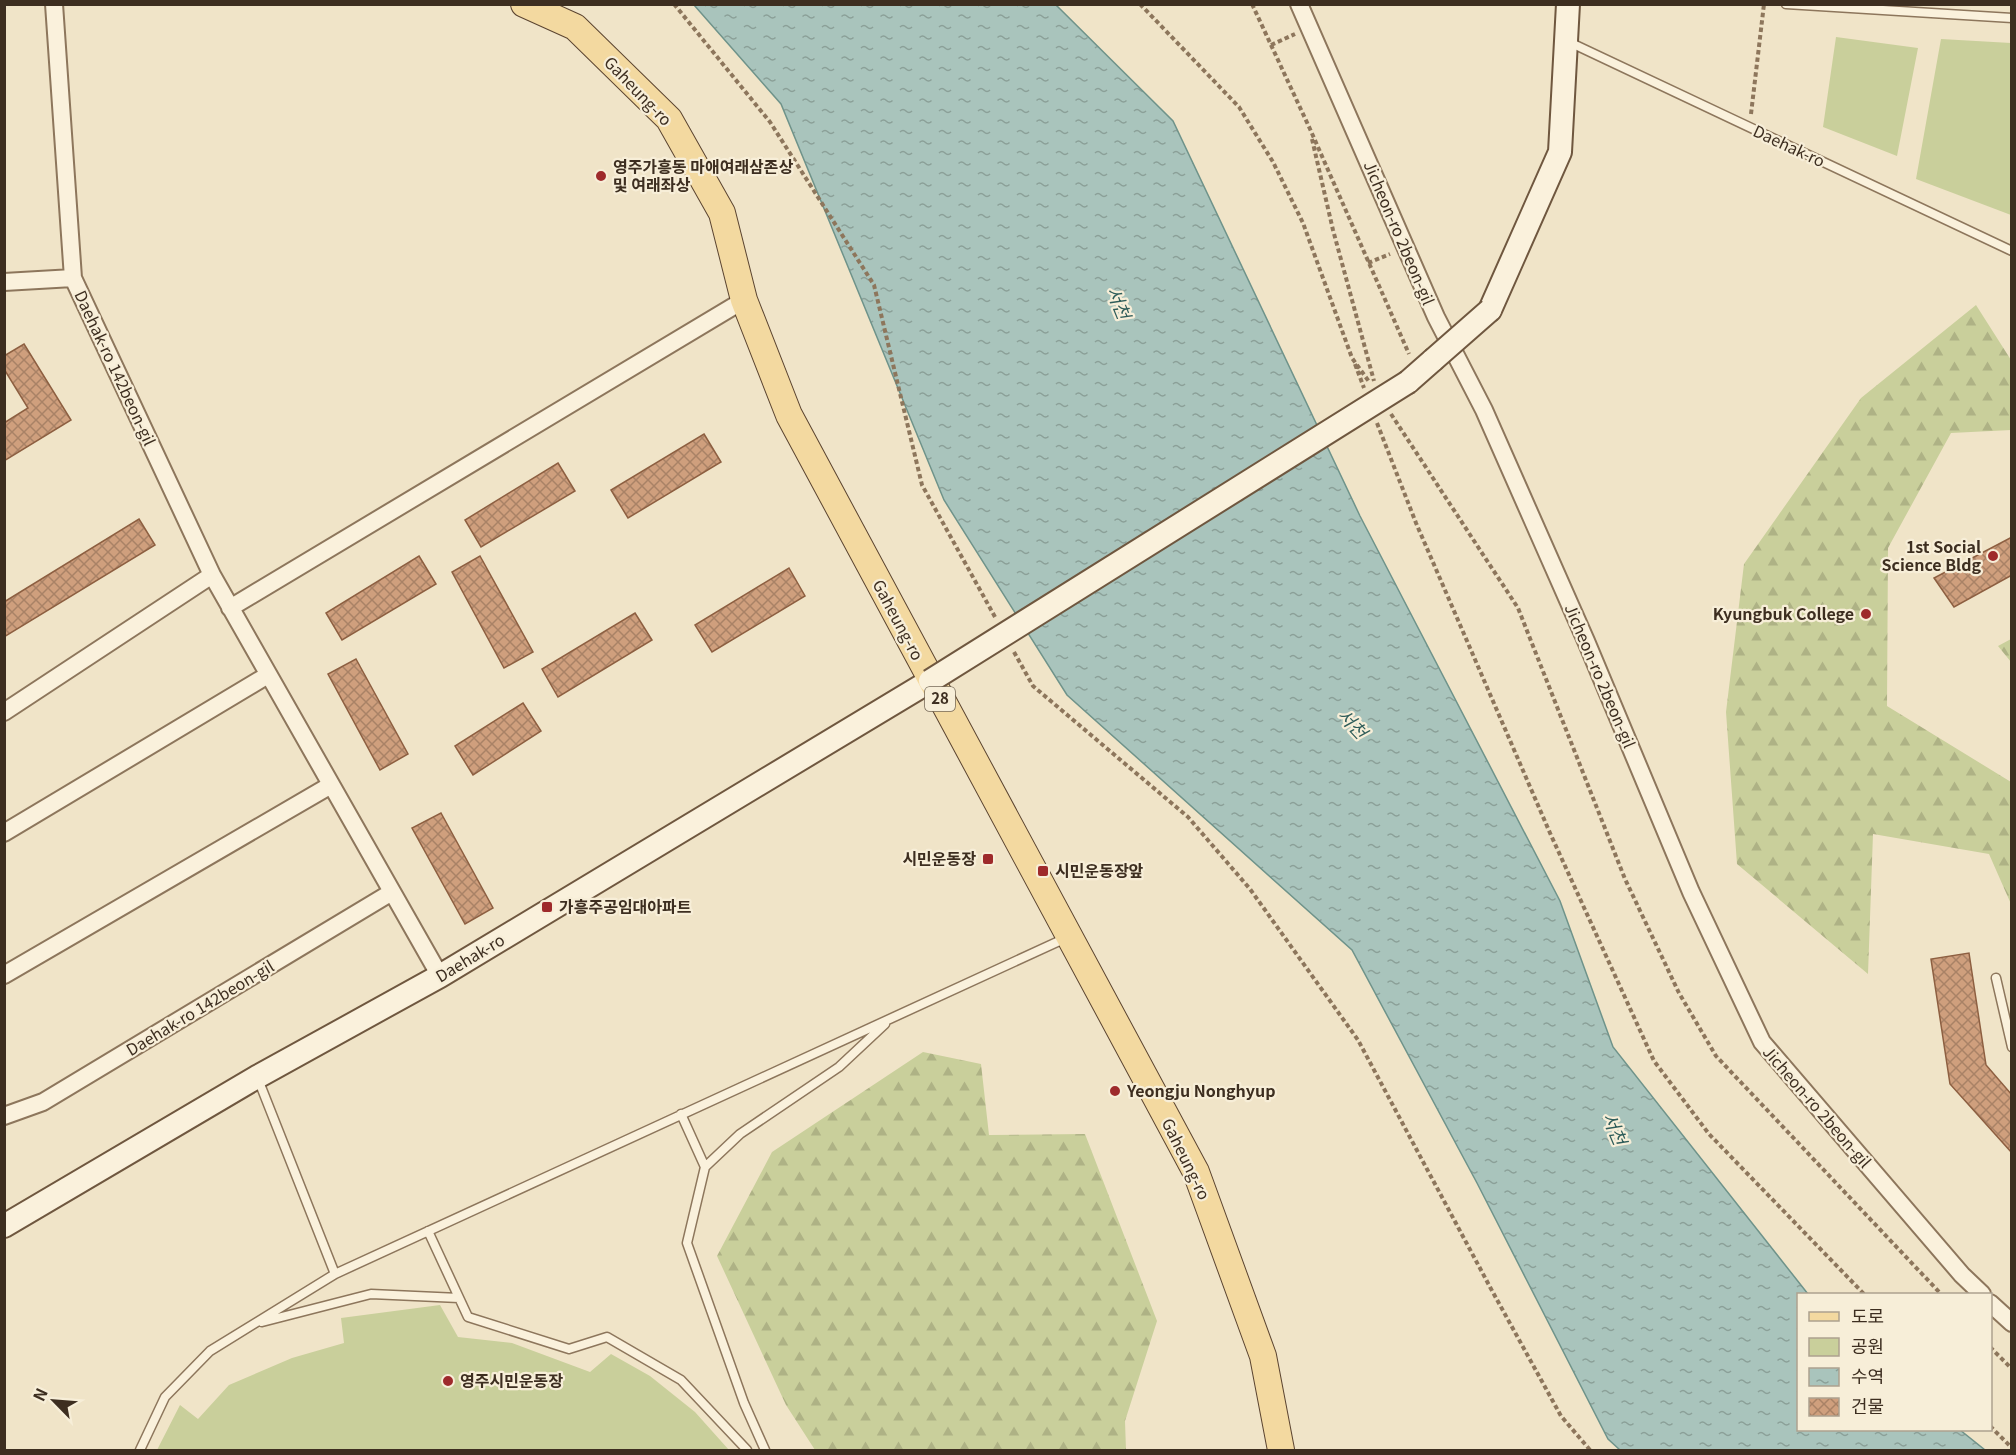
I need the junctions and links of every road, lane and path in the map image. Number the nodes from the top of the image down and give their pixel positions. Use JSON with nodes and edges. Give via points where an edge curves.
{"nodes":[{"id":1,"x":54,"y":4,"type":"edge"},
{"id":2,"x":524,"y":4,"type":"edge"},
{"id":3,"x":674,"y":4,"type":"edge"},
{"id":4,"x":1140,"y":4,"type":"edge"},
{"id":5,"x":1252,"y":4,"type":"edge"},
{"id":6,"x":1299,"y":4,"type":"edge"},
{"id":7,"x":1568,"y":4,"type":"edge"},
{"id":8,"x":1764,"y":4,"type":"edge"},
{"id":9,"x":1786,"y":4,"type":"edge"},
{"id":10,"x":2012,"y":18,"type":"edge"},
{"id":11,"x":1309,"y":27,"type":"junction"},
{"id":12,"x":1566,"y":41,"type":"junction"},
{"id":13,"x":1271,"y":45,"type":"junction"},
{"id":14,"x":1749,"y":127,"type":"junction"},
{"id":15,"x":1310,"y":129,"type":"junction"},
{"id":16,"x":1405,"y":248,"type":"junction"},
{"id":17,"x":2012,"y":251,"type":"edge"},
{"id":18,"x":1368,"y":263,"type":"junction"},
{"id":19,"x":73,"y":278,"type":"junction"},
{"id":20,"x":4,"y":282,"type":"edge"},
{"id":21,"x":744,"y":300,"type":"junction"},
{"id":22,"x":1352,"y":358,"type":"junction"},
{"id":23,"x":1419,"y":372,"type":"junction"},
{"id":24,"x":1365,"y":391,"type":"dead end"},
{"id":25,"x":1389,"y":411,"type":"dead end"},
{"id":26,"x":1373,"y":413,"type":"dead end"},
{"id":27,"x":212,"y":575,"type":"junction"},
{"id":28,"x":230,"y":608,"type":"junction"},
{"id":29,"x":1000,"y":626,"type":"dead end"},
{"id":30,"x":1011,"y":646,"type":"dead end"},
{"id":31,"x":268,"y":675,"type":"junction"},
{"id":32,"x":930,"y":681,"type":"junction"},
{"id":33,"x":4,"y":712,"type":"edge"},
{"id":34,"x":331,"y":784,"type":"junction"},
{"id":35,"x":4,"y":833,"type":"edge"},
{"id":36,"x":392,"y":892,"type":"junction"},
{"id":37,"x":1068,"y":937,"type":"junction"},
{"id":38,"x":4,"y":975,"type":"edge"},
{"id":39,"x":440,"y":976,"type":"junction"},
{"id":40,"x":1996,"y":978,"type":"dead end"},
{"id":41,"x":891,"y":1018,"type":"junction"},
{"id":42,"x":2012,"y":1047,"type":"edge"},
{"id":43,"x":258,"y":1077,"type":"junction"},
{"id":44,"x":681,"y":1114,"type":"junction"},
{"id":45,"x":4,"y":1116,"type":"edge"},
{"id":46,"x":705,"y":1167,"type":"junction"},
{"id":47,"x":4,"y":1226,"type":"edge"},
{"id":48,"x":428,"y":1231,"type":"junction"},
{"id":49,"x":335,"y":1274,"type":"junction"},
{"id":50,"x":1863,"y":1293,"type":"edge"},
{"id":51,"x":1940,"y":1293,"type":"edge"},
{"id":52,"x":1981,"y":1293,"type":"edge"},
{"id":53,"x":459,"y":1298,"type":"junction"},
{"id":54,"x":1992,"y":1305,"type":"edge"},
{"id":55,"x":2012,"y":1323,"type":"edge"},
{"id":56,"x":254,"y":1324,"type":"junction"},
{"id":57,"x":1992,"y":1349,"type":"edge"},
{"id":58,"x":2012,"y":1369,"type":"edge"},
{"id":59,"x":1992,"y":1428,"type":"edge"},
{"id":60,"x":2012,"y":1448,"type":"edge"},
{"id":61,"x":140,"y":1450,"type":"edge"},
{"id":62,"x":747,"y":1450,"type":"edge"},
{"id":63,"x":765,"y":1450,"type":"edge"},
{"id":64,"x":1281,"y":1450,"type":"edge"},
{"id":65,"x":1590,"y":1450,"type":"edge"}],
"edges":[{"from":1,"to":19,"type":"street","name":"Daehak-ro 142beon-gil"},
{"from":2,"to":21,"type":"main road","name":"Gaheung-ro","number":"28","via":[[575,27],[669,119],[722,213]]},
{"from":3,"to":29,"type":"path","via":[[770,122],[874,285],[922,485]]},
{"from":4,"to":22,"type":"path","via":[[1239,107],[1273,162],[1303,224]]},
{"from":5,"to":13,"type":"path"},
{"from":6,"to":11,"type":"street","name":"Jicheon-ro 2beon-gil"},
{"from":7,"to":12,"type":"main road"},
{"from":8,"to":14,"type":"path"},
{"from":9,"to":10,"type":"lane"},
{"from":11,"to":13,"type":"path"},
{"from":11,"to":16,"type":"street","name":"Jicheon-ro 2beon-gil"},
{"from":12,"to":14,"type":"lane","name":"Daehak-ro"},
{"from":12,"to":23,"type":"main road","name":"Daehak-ro","bridge":true,"via":[[1560,152],[1490,310]]},
{"from":13,"to":15,"type":"path"},
{"from":14,"to":17,"type":"lane","name":"Daehak-ro"},
{"from":15,"to":18,"type":"path"},
{"from":15,"to":22,"type":"path","via":[[1372,384]]},
{"from":16,"to":18,"type":"path"},
{"from":16,"to":52,"type":"street","name":"Jicheon-ro 2beon-gil","via":[[1484,410],[1586,641],[1690,892],[1762,1042]]},
{"from":18,"to":23,"type":"path"},
{"from":19,"to":20,"type":"street"},
{"from":19,"to":27,"type":"street","name":"Daehak-ro 142beon-gil"},
{"from":21,"to":28,"type":"street"},
{"from":21,"to":32,"type":"main road","name":"Gaheung-ro","number":"28","via":[[789,415]]},
{"from":22,"to":24,"type":"path"},
{"from":23,"to":32,"type":"main road","name":"Daehak-ro","bridge":true},
{"from":25,"to":51,"type":"path","via":[[1518,608],[1625,879],[1679,993],[1716,1056]]},
{"from":26,"to":50,"type":"path","via":[[1416,523],[1550,833],[1654,1061],[1709,1134]]},
{"from":27,"to":28,"type":"street","name":"Daehak-ro 142beon-gil"},
{"from":27,"to":33,"type":"street"},
{"from":28,"to":31,"type":"street","name":"Daehak-ro 142beon-gil"},
{"from":30,"to":65,"type":"path","via":[[1033,686],[1188,817],[1250,889],[1358,1040],[1561,1416]]},
{"from":31,"to":34,"type":"street","name":"Daehak-ro 142beon-gil"},
{"from":31,"to":35,"type":"street"},
{"from":32,"to":37,"type":"main road","name":"Gaheung-ro","number":"28"},
{"from":32,"to":39,"type":"main road","name":"Daehak-ro"},
{"from":34,"to":36,"type":"street","name":"Daehak-ro 142beon-gil"},
{"from":34,"to":38,"type":"street"},
{"from":36,"to":39,"type":"street","name":"Daehak-ro 142beon-gil"},
{"from":36,"to":45,"type":"street","name":"Daehak-ro 142beon-gil","via":[[43,1102]]},
{"from":37,"to":41,"type":"lane"},
{"from":37,"to":64,"type":"main road","name":"Gaheung-ro","number":"28","via":[[1196,1172],[1263,1356]]},
{"from":39,"to":43,"type":"main road","name":"Daehak-ro"},
{"from":40,"to":42,"type":"lane"},
{"from":41,"to":44,"type":"lane"},
{"from":41,"to":46,"type":"lane","via":[[839,1067],[740,1134]]},
{"from":43,"to":47,"type":"main road","name":"Daehak-ro"},
{"from":43,"to":49,"type":"lane"},
{"from":44,"to":46,"type":"lane"},
{"from":44,"to":48,"type":"lane"},
{"from":46,"to":63,"type":"lane","via":[[687,1243],[744,1403]]},
{"from":48,"to":49,"type":"lane"},
{"from":48,"to":53,"type":"lane"},
{"from":49,"to":56,"type":"lane"},
{"from":53,"to":56,"type":"lane","via":[[371,1294]]},
{"from":53,"to":62,"type":"lane","via":[[468,1317],[569,1349],[607,1337],[681,1380]]},
{"from":54,"to":55,"type":"street"},
{"from":56,"to":61,"type":"lane","via":[[210,1351],[165,1397]]},
{"from":57,"to":58,"type":"path"},
{"from":59,"to":60,"type":"path"}]}
